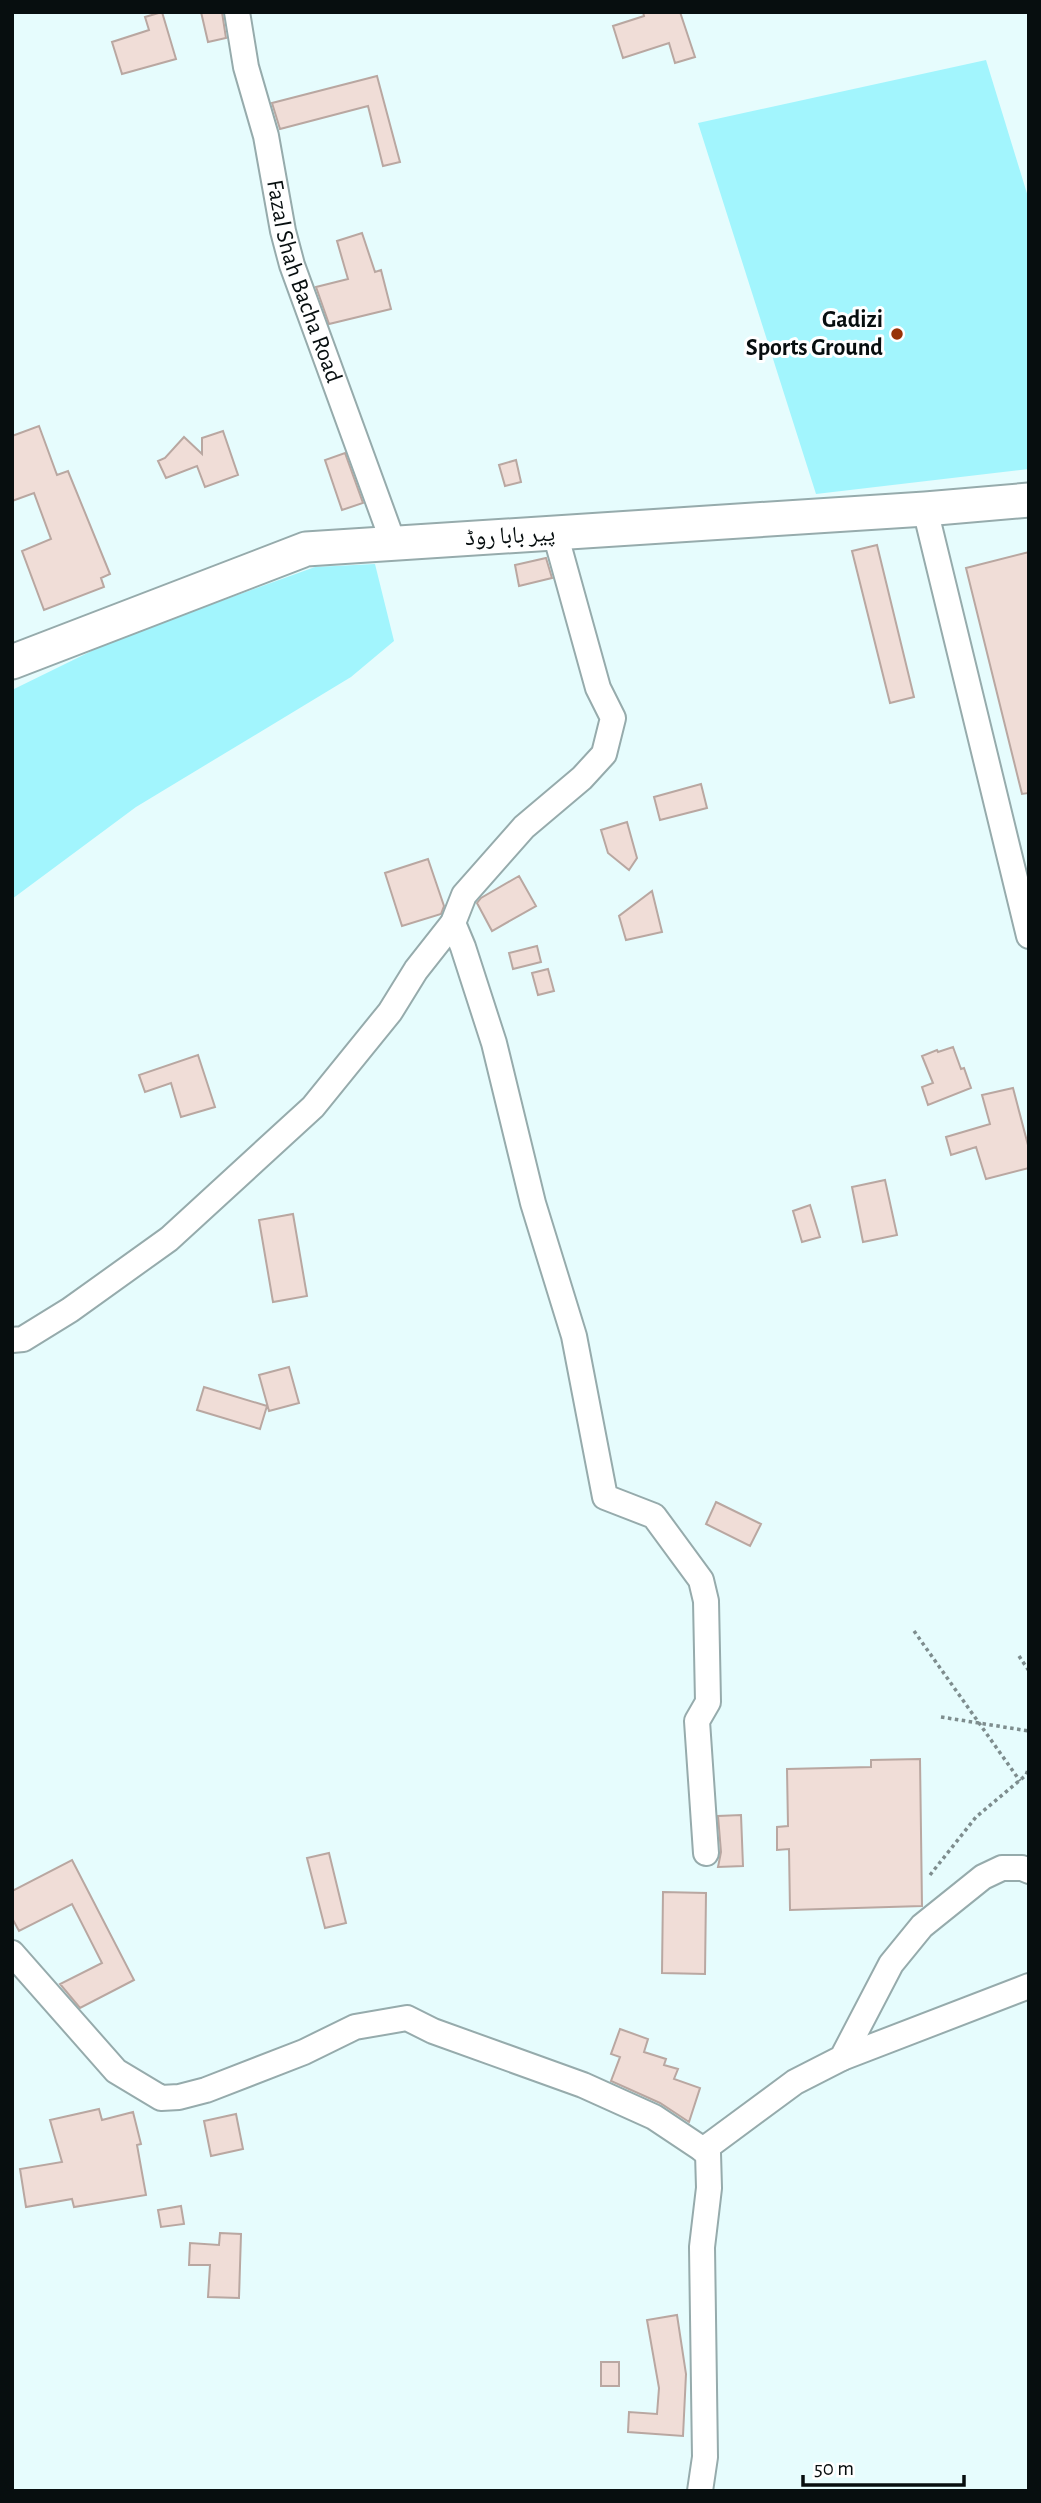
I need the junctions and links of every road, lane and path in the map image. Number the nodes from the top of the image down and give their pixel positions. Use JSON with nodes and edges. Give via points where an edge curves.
{"nodes":[{"id":1,"x":237,"y":12,"type":"edge"},
{"id":2,"x":1029,"y":500,"type":"edge"},
{"id":3,"x":925,"y":509,"type":"junction"},
{"id":4,"x":555,"y":533,"type":"junction"},
{"id":5,"x":393,"y":542,"type":"junction"},
{"id":6,"x":12,"y":662,"type":"edge"},
{"id":7,"x":453,"y":923,"type":"junction"},
{"id":8,"x":1029,"y":936,"type":"edge"},
{"id":9,"x":12,"y":1340,"type":"edge"},
{"id":10,"x":914,"y":1631,"type":"dead end"},
{"id":11,"x":1019,"y":1656,"type":"dead end"},
{"id":12,"x":1029,"y":1671,"type":"edge"},
{"id":13,"x":940,"y":1717,"type":"dead end"},
{"id":14,"x":978,"y":1723,"type":"junction"},
{"id":15,"x":1029,"y":1731,"type":"edge"},
{"id":16,"x":1029,"y":1767,"type":"edge"},
{"id":17,"x":1020,"y":1781,"type":"junction"},
{"id":18,"x":706,"y":1853,"type":"dead end"},
{"id":19,"x":1029,"y":1871,"type":"edge"},
{"id":20,"x":930,"y":1875,"type":"dead end"},
{"id":21,"x":12,"y":1953,"type":"edge"},
{"id":22,"x":1029,"y":1986,"type":"edge"},
{"id":23,"x":842,"y":2058,"type":"junction"},
{"id":24,"x":703,"y":2150,"type":"junction"},
{"id":25,"x":700,"y":2491,"type":"edge"}],
"edges":[{"from":1,"to":5,"type":"street","name":"Fazal Shah Bacha Road","via":[[292,265]]},
{"from":2,"to":3,"type":"main road","name":"پیر بابا روڈ"},
{"from":3,"to":4,"type":"main road","name":"پیر بابا روڈ"},
{"from":3,"to":8,"type":"street"},
{"from":4,"to":5,"type":"main road","name":"پیر بابا روڈ"},
{"from":4,"to":7,"type":"street","via":[[598,688],[612,718],[604,754],[524,827],[464,895]]},
{"from":5,"to":6,"type":"main road","name":"پیر بابا روڈ","via":[[306,549]]},
{"from":7,"to":9,"type":"street","via":[[390,1012],[313,1107],[169,1238],[69,1310],[23,1339]]},
{"from":7,"to":18,"type":"street","via":[[494,1043],[533,1203],[574,1336],[605,1497],[654,1516],[701,1580],[706,1601],[708,1702],[697,1721]]},
{"from":10,"to":14,"type":"path"},
{"from":11,"to":12,"type":"path"},
{"from":13,"to":14,"type":"path"},
{"from":14,"to":15,"type":"path"},
{"from":14,"to":17,"type":"path"},
{"from":16,"to":17,"type":"path"},
{"from":17,"to":20,"type":"path","via":[[976,1817]]},
{"from":19,"to":23,"type":"street","via":[[1002,1868],[983,1877],[922,1926],[891,1964]]},
{"from":21,"to":24,"type":"street","via":[[116,2071],[161,2098],[206,2090],[355,2027],[407,2018],[583,2085],[654,2117]]},
{"from":22,"to":23,"type":"street"},
{"from":23,"to":24,"type":"street","via":[[795,2082]]},
{"from":24,"to":25,"type":"street","via":[[708,2153],[709,2188],[702,2247],[706,2362]]}]}
